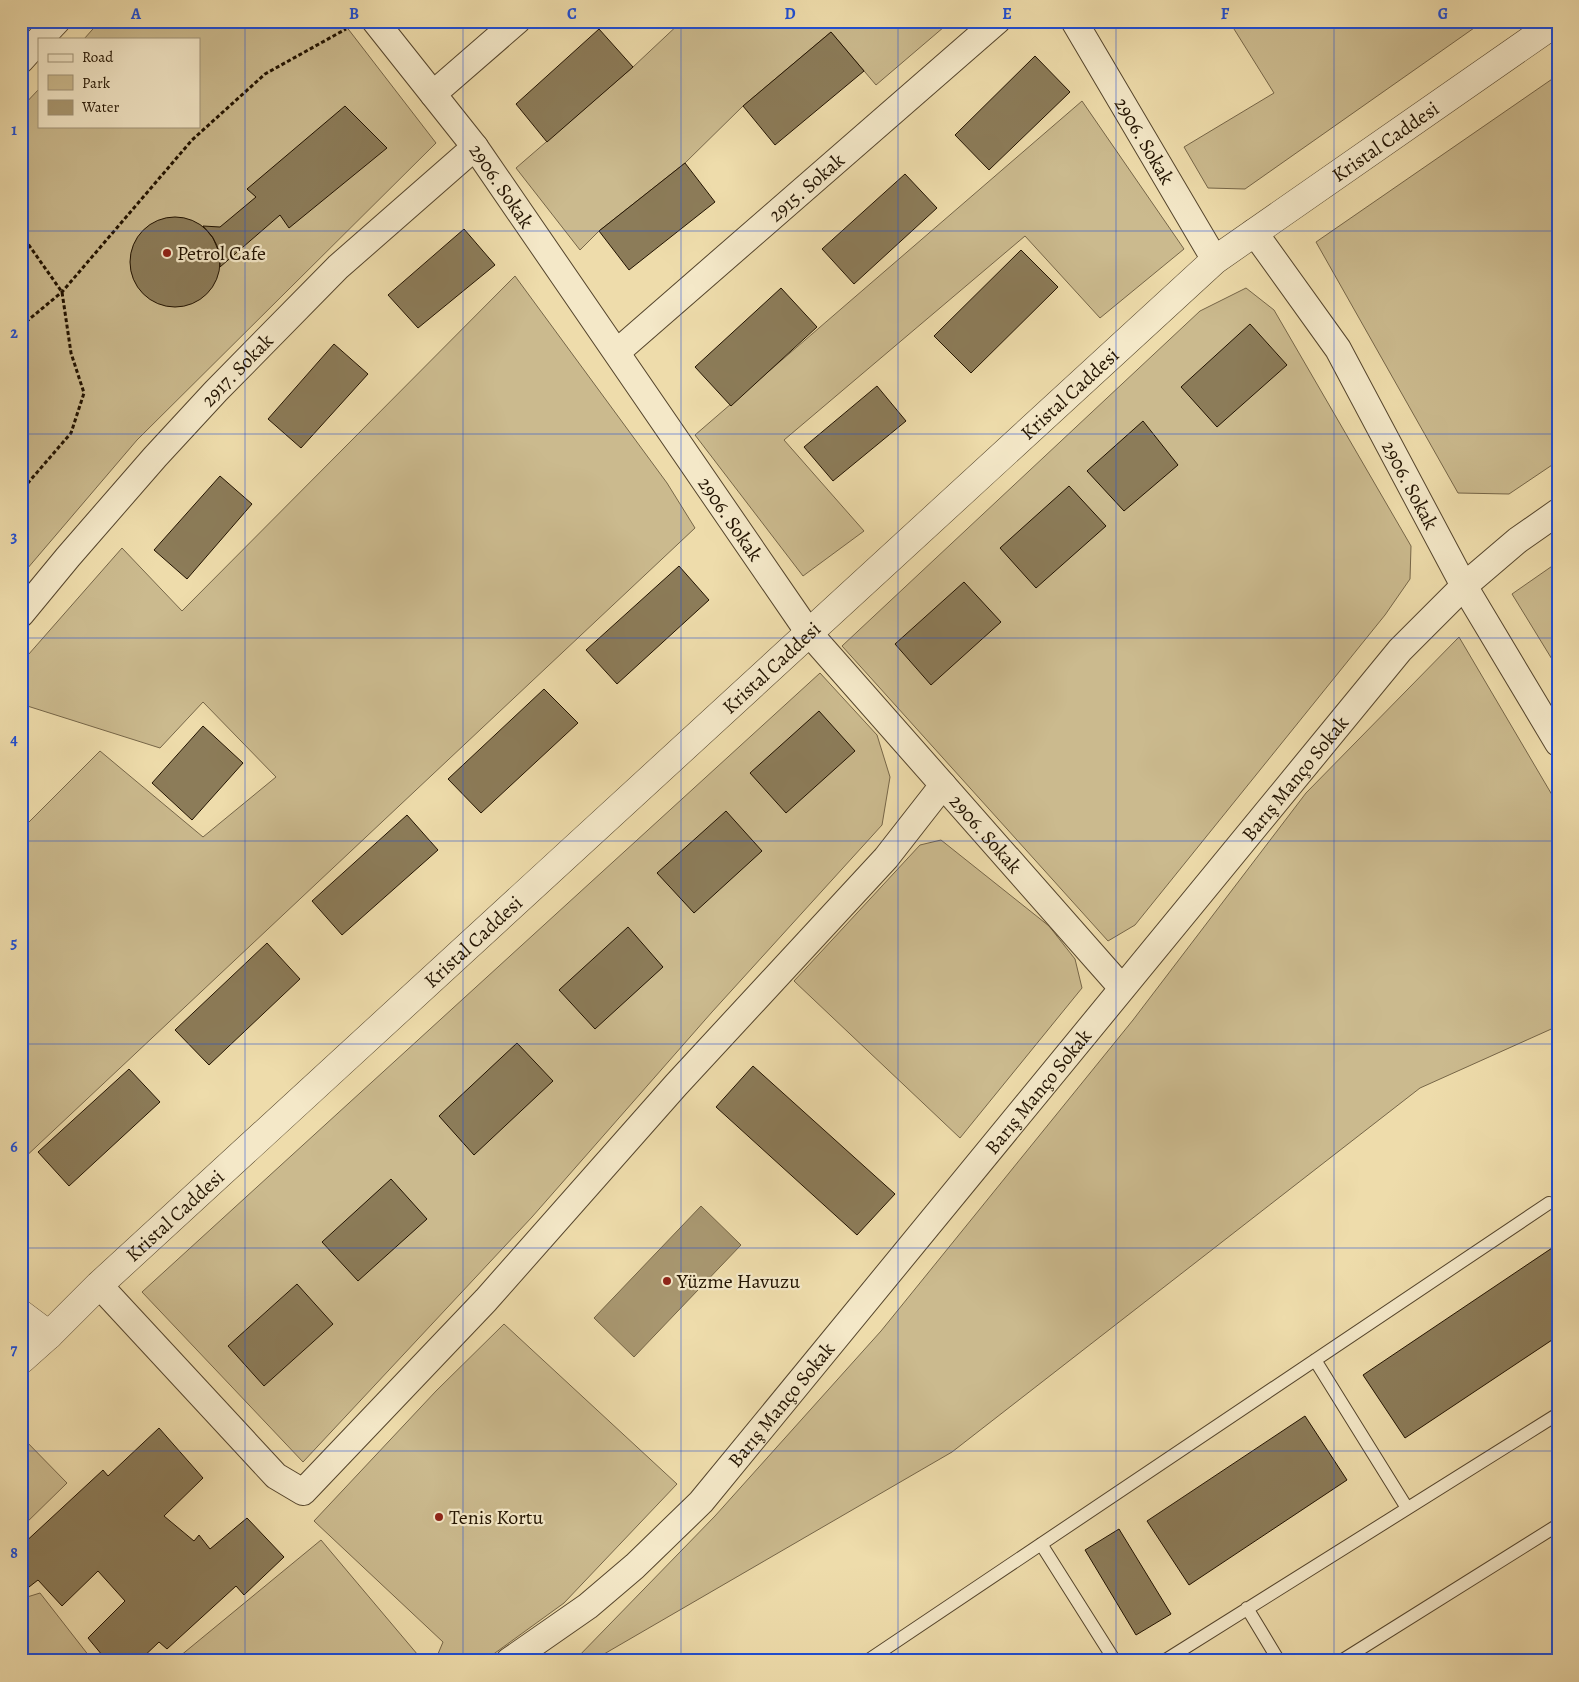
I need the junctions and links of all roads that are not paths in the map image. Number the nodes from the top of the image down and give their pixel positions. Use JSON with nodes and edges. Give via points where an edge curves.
{"nodes":[{"id":1,"x":57,"y":21,"type":"edge"},
{"id":2,"x":517,"y":21,"type":"edge"},
{"id":3,"x":997,"y":21,"type":"edge"},
{"id":4,"x":1074,"y":21,"type":"edge"},
{"id":5,"x":1558,"y":22,"type":"edge"},
{"id":6,"x":363,"y":24,"type":"edge"},
{"id":7,"x":41,"y":38,"type":"edge"},
{"id":8,"x":38,"y":41,"type":"edge"},
{"id":9,"x":21,"y":60,"type":"edge"},
{"id":10,"x":433,"y":94,"type":"junction"},
{"id":11,"x":475,"y":147,"type":"junction"},
{"id":12,"x":1254,"y":232,"type":"junction"},
{"id":13,"x":1215,"y":260,"type":"junction"},
{"id":14,"x":617,"y":352,"type":"junction"},
{"id":15,"x":1558,"y":512,"type":"edge"},
{"id":16,"x":1464,"y":586,"type":"junction"},
{"id":17,"x":21,"y":614,"type":"edge"},
{"id":18,"x":809,"y":633,"type":"junction"},
{"id":19,"x":1558,"y":743,"type":"edge"},
{"id":20,"x":943,"y":785,"type":"junction"},
{"id":21,"x":1122,"y":988,"type":"junction"},
{"id":22,"x":1549,"y":1203,"type":"dead end"},
{"id":23,"x":99,"y":1285,"type":"junction"},
{"id":24,"x":21,"y":1314,"type":"edge"},
{"id":25,"x":49,"y":1335,"type":"junction"},
{"id":26,"x":21,"y":1360,"type":"edge"},
{"id":27,"x":1315,"y":1360,"type":"junction"},
{"id":28,"x":1558,"y":1414,"type":"edge"},
{"id":29,"x":1407,"y":1508,"type":"junction"},
{"id":30,"x":1558,"y":1525,"type":"edge"},
{"id":31,"x":1041,"y":1544,"type":"junction"},
{"id":32,"x":1247,"y":1608,"type":"junction"},
{"id":33,"x":509,"y":1661,"type":"edge"},
{"id":34,"x":867,"y":1661,"type":"edge"},
{"id":35,"x":1116,"y":1661,"type":"edge"},
{"id":36,"x":1164,"y":1661,"type":"edge"},
{"id":37,"x":1280,"y":1661,"type":"edge"},
{"id":38,"x":1341,"y":1661,"type":"edge"}],
"edges":[{"from":1,"to":7,"type":"street"},
{"from":2,"to":10,"type":"street"},
{"from":3,"to":14,"type":"street","name":"2915. Sokak"},
{"from":4,"to":13,"type":"street","name":"2906. Sokak"},
{"from":5,"to":12,"type":"street","name":"Kristal Caddesi"},
{"from":6,"to":10,"type":"street","name":"2906. Sokak"},
{"from":8,"to":9,"type":"street"},
{"from":10,"to":11,"type":"street","name":"2906. Sokak"},
{"from":11,"to":14,"type":"street","name":"2906. Sokak"},
{"from":11,"to":17,"type":"street","name":"2917. Sokak","via":[[338,268],[216,391],[154,457]]},
{"from":12,"to":13,"type":"street","name":"Kristal Caddesi"},
{"from":12,"to":16,"type":"street","name":"2906. Sokak","via":[[1338,349]]},
{"from":13,"to":18,"type":"street","name":"Kristal Caddesi"},
{"from":14,"to":18,"type":"street","name":"2906. Sokak"},
{"from":15,"to":16,"type":"street","name":"Barış Manço Sokak","via":[[1518,540]]},
{"from":16,"to":19,"type":"street","name":"2906. Sokak"},
{"from":16,"to":21,"type":"street","name":"Barış Manço Sokak","via":[[1400,650]]},
{"from":18,"to":20,"type":"street","name":"2906. Sokak"},
{"from":18,"to":23,"type":"street","name":"Kristal Caddesi"},
{"from":20,"to":21,"type":"street","name":"2906. Sokak"},
{"from":20,"to":23,"type":"street","via":[[886,858],[676,1084],[486,1300],[303,1492],[276,1476]]},
{"from":21,"to":33,"type":"street","name":"Barış Manço Sokak","via":[[700,1502],[635,1566],[588,1606]]},
{"from":22,"to":27,"type":"lane"},
{"from":23,"to":25,"type":"street","name":"Kristal Caddesi"},
{"from":24,"to":25,"type":"street"},
{"from":25,"to":26,"type":"street","name":"Kristal Caddesi"},
{"from":27,"to":29,"type":"lane"},
{"from":27,"to":31,"type":"lane"},
{"from":28,"to":29,"type":"lane"},
{"from":29,"to":32,"type":"lane"},
{"from":30,"to":38,"type":"lane"},
{"from":31,"to":34,"type":"lane"},
{"from":31,"to":35,"type":"lane"},
{"from":32,"to":36,"type":"lane"},
{"from":32,"to":37,"type":"lane"}]}
